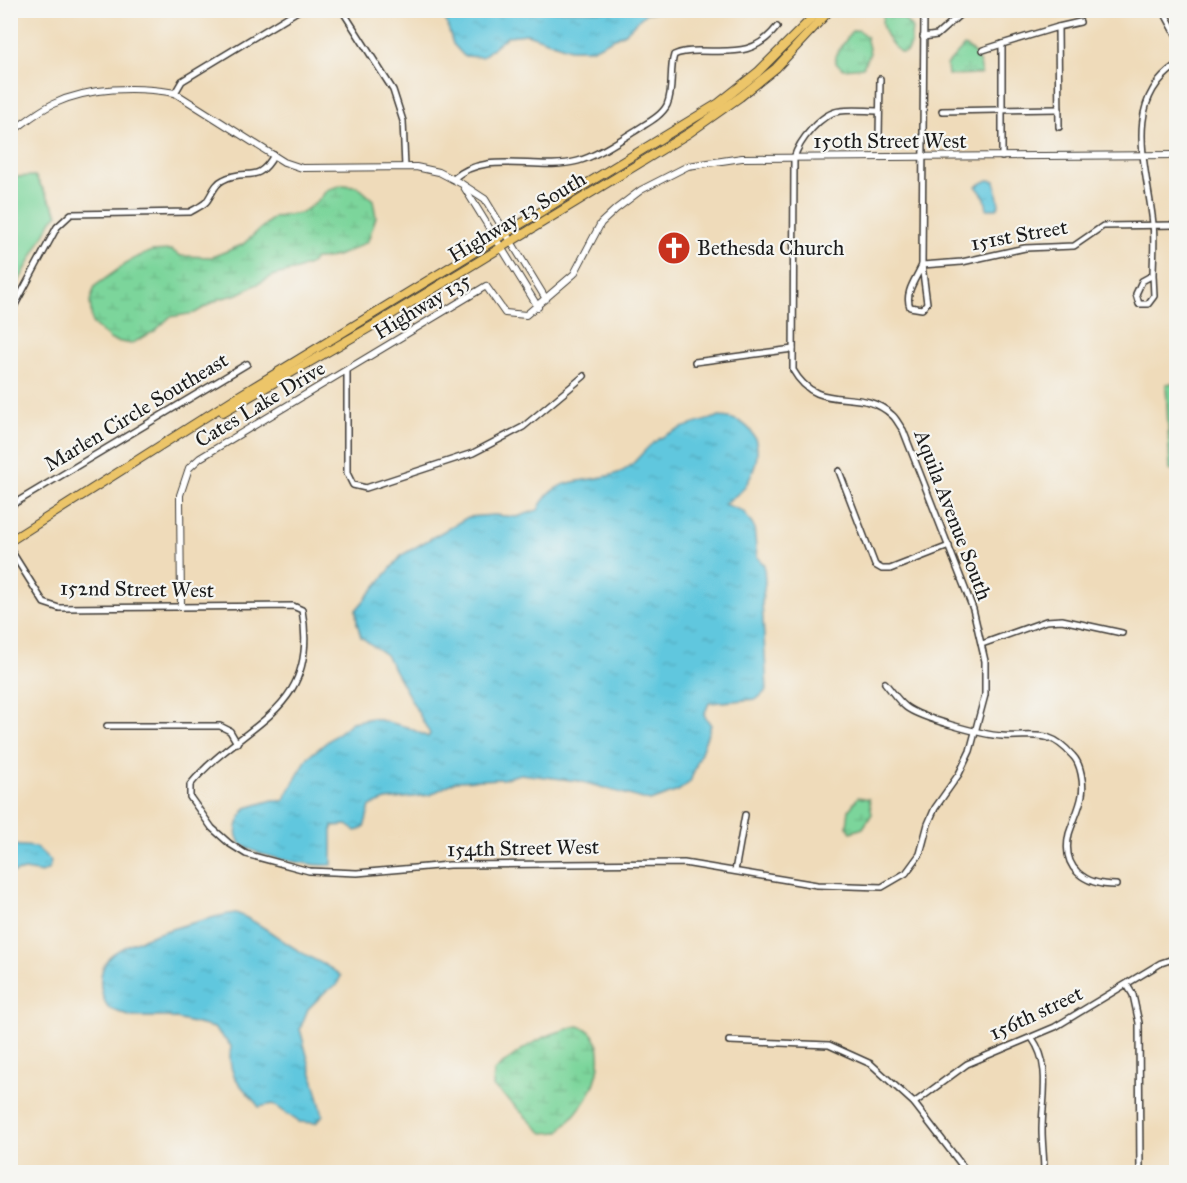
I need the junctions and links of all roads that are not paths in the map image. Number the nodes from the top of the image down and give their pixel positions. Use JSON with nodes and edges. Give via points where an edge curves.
{"nodes":[{"id":1,"x":299,"y":10,"type":"edge"},
{"id":2,"x":342,"y":10,"type":"edge"},
{"id":3,"x":820,"y":10,"type":"edge"},
{"id":4,"x":830,"y":10,"type":"edge"},
{"id":5,"x":924,"y":10,"type":"edge"},
{"id":6,"x":965,"y":10,"type":"edge"},
{"id":7,"x":1163,"y":10,"type":"edge"},
{"id":8,"x":1080,"y":22,"type":"dead end"},
{"id":9,"x":777,"y":27,"type":"dead end"},
{"id":10,"x":1058,"y":27,"type":"junction"},
{"id":11,"x":1176,"y":34,"type":"edge"},
{"id":12,"x":923,"y":37,"type":"junction"},
{"id":13,"x":1002,"y":44,"type":"junction"},
{"id":14,"x":983,"y":50,"type":"dead end"},
{"id":15,"x":1176,"y":66,"type":"edge"},
{"id":16,"x":880,"y":79,"type":"dead end"},
{"id":17,"x":175,"y":93,"type":"junction"},
{"id":18,"x":1001,"y":109,"type":"junction"},
{"id":19,"x":1059,"y":109,"type":"junction"},
{"id":20,"x":879,"y":111,"type":"junction"},
{"id":21,"x":942,"y":111,"type":"dead end"},
{"id":22,"x":1059,"y":127,"type":"dead end"},
{"id":23,"x":10,"y":133,"type":"edge"},
{"id":24,"x":879,"y":137,"type":"dead end"},
{"id":25,"x":274,"y":155,"type":"junction"},
{"id":26,"x":1176,"y":155,"type":"edge"},
{"id":27,"x":1142,"y":156,"type":"junction"},
{"id":28,"x":1002,"y":157,"type":"junction"},
{"id":29,"x":794,"y":158,"type":"junction"},
{"id":30,"x":922,"y":159,"type":"junction"},
{"id":31,"x":405,"y":167,"type":"junction"},
{"id":32,"x":453,"y":179,"type":"junction"},
{"id":33,"x":462,"y":184,"type":"junction"},
{"id":34,"x":616,"y":209,"type":"joint"},
{"id":35,"x":1153,"y":225,"type":"junction"},
{"id":36,"x":1176,"y":225,"type":"edge"},
{"id":37,"x":507,"y":233,"type":"junction"},
{"id":38,"x":496,"y":240,"type":"junction"},
{"id":39,"x":512,"y":242,"type":"junction"},
{"id":40,"x":501,"y":248,"type":"junction"},
{"id":41,"x":922,"y":265,"type":"junction"},
{"id":42,"x":1153,"y":275,"type":"junction"},
{"id":43,"x":546,"y":299,"type":"junction"},
{"id":44,"x":537,"y":307,"type":"junction"},
{"id":45,"x":10,"y":314,"type":"edge"},
{"id":46,"x":793,"y":349,"type":"junction"},
{"id":47,"x":695,"y":362,"type":"dead end"},
{"id":48,"x":247,"y":364,"type":"dead end"},
{"id":49,"x":347,"y":371,"type":"junction"},
{"id":50,"x":584,"y":376,"type":"dead end"},
{"id":51,"x":199,"y":423,"type":"junction"},
{"id":52,"x":839,"y":471,"type":"dead end"},
{"id":53,"x":10,"y":506,"type":"edge"},
{"id":54,"x":10,"y":540,"type":"edge"},
{"id":55,"x":949,"y":546,"type":"junction"},
{"id":56,"x":10,"y":549,"type":"edge"},
{"id":57,"x":180,"y":607,"type":"junction"},
{"id":58,"x":1122,"y":633,"type":"dead end"},
{"id":59,"x":982,"y":644,"type":"junction"},
{"id":60,"x":885,"y":683,"type":"dead end"},
{"id":61,"x":107,"y":726,"type":"dead end"},
{"id":62,"x":976,"y":732,"type":"junction"},
{"id":63,"x":237,"y":743,"type":"junction"},
{"id":64,"x":745,"y":815,"type":"dead end"},
{"id":65,"x":735,"y":871,"type":"junction"},
{"id":66,"x":1116,"y":885,"type":"dead end"},
{"id":67,"x":882,"y":887,"type":"joint"},
{"id":68,"x":1176,"y":958,"type":"edge"},
{"id":69,"x":1126,"y":985,"type":"junction"},
{"id":70,"x":1032,"y":1038,"type":"junction"},
{"id":71,"x":729,"y":1041,"type":"dead end"},
{"id":72,"x":914,"y":1103,"type":"junction"},
{"id":73,"x":967,"y":1173,"type":"edge"},
{"id":74,"x":1044,"y":1173,"type":"edge"},
{"id":75,"x":1140,"y":1173,"type":"edge"}],
"edges":[{"from":1,"to":17,"type":"street","via":[[182,81]]},
{"from":2,"to":31,"type":"street","via":[[393,90],[403,121]]},
{"from":3,"to":37,"type":"main road","name":"Highway 13 South","via":[[758,72],[719,103]]},
{"from":4,"to":39,"type":"main road","name":"Highway 13 South","via":[[776,68],[718,114]]},
{"from":5,"to":12,"type":"street"},
{"from":6,"to":12,"type":"street","via":[[937,35]]},
{"from":7,"to":11,"type":"street"},
{"from":8,"to":10,"type":"street"},
{"from":9,"to":32,"type":"street","via":[[755,48],[674,55],[670,94],[664,110],[579,161],[483,163],[466,168]]},
{"from":10,"to":13,"type":"street"},
{"from":10,"to":19,"type":"street"},
{"from":12,"to":30,"type":"street"},
{"from":13,"to":14,"type":"street"},
{"from":13,"to":18,"type":"street"},
{"from":15,"to":27,"type":"street","via":[[1163,75],[1146,102]]},
{"from":16,"to":20,"type":"street"},
{"from":17,"to":23,"type":"street","via":[[143,89],[81,94],[52,105]]},
{"from":17,"to":25,"type":"street"},
{"from":18,"to":19,"type":"street"},
{"from":18,"to":21,"type":"street"},
{"from":18,"to":28,"type":"street"},
{"from":19,"to":22,"type":"street"},
{"from":20,"to":24,"type":"street"},
{"from":20,"to":29,"type":"street","via":[[834,112],[801,141]]},
{"from":25,"to":31,"type":"street","via":[[302,168]]},
{"from":25,"to":45,"type":"street","via":[[266,170],[221,180],[205,203],[190,212],[71,214],[57,227]]},
{"from":26,"to":27,"type":"street","name":"150th Street West"},
{"from":27,"to":28,"type":"street","name":"150th Street West"},
{"from":27,"to":35,"type":"street"},
{"from":28,"to":30,"type":"street","name":"150th Street West"},
{"from":29,"to":30,"type":"street","name":"150th Street West"},
{"from":29,"to":34,"type":"street","name":"150th Street West","via":[[688,166],[641,190]]},
{"from":29,"to":46,"type":"street","name":"Aquila Avenue South"},
{"from":30,"to":41,"type":"street"},
{"from":31,"to":32,"type":"street","via":[[439,172]]},
{"from":32,"to":33,"type":"street"},
{"from":33,"to":37,"type":"street","via":[[485,199]]},
{"from":33,"to":38,"type":"street"},
{"from":34,"to":43,"type":"street","name":"Highway 135","via":[[601,223],[574,274]]},
{"from":35,"to":36,"type":"street","name":"151st Street"},
{"from":35,"to":41,"type":"street","name":"151st Street","via":[[1103,226],[1074,246],[1025,248],[962,262]]},
{"from":35,"to":42,"type":"street"},
{"from":37,"to":38,"type":"main road","name":"Highway 13 South"},
{"from":37,"to":39,"type":"street"},
{"from":38,"to":40,"type":"street"},
{"from":38,"to":51,"type":"main road","name":"Highway 13 South"},
{"from":39,"to":40,"type":"main road","name":"Highway 13 South"},
{"from":39,"to":43,"type":"street"},
{"from":40,"to":44,"type":"street"},
{"from":40,"to":51,"type":"main road","name":"Highway 13 South","via":[[291,374]]},
{"from":41,"to":41,"type":"street","via":[[908,301],[910,307],[922,309],[927,303]]},
{"from":42,"to":42,"type":"street","via":[[1142,281],[1136,294],[1139,304],[1148,304],[1154,296]]},
{"from":43,"to":44,"type":"street","name":"Highway 135"},
{"from":44,"to":49,"type":"street","name":"Highway 135","via":[[526,315],[505,313],[486,286]]},
{"from":46,"to":47,"type":"street"},
{"from":46,"to":55,"type":"street","name":"Aquila Avenue South","via":[[794,370],[808,390],[820,396],[864,400],[892,415],[903,430]]},
{"from":48,"to":53,"type":"street","name":"Marlen Circle Southeast"},
{"from":49,"to":50,"type":"street","via":[[347,472],[353,485],[366,488],[473,453],[523,427]]},
{"from":49,"to":57,"type":"street","name":"Cates Lake Drive","via":[[189,468],[180,495]]},
{"from":51,"to":54,"type":"main road","name":"Highway 13 South"},
{"from":52,"to":55,"type":"street","via":[[875,565],[890,569]]},
{"from":55,"to":59,"type":"street","name":"Aquila Avenue South"},
{"from":56,"to":57,"type":"street","name":"152nd Street West","via":[[44,603],[59,608]]},
{"from":57,"to":63,"type":"street","name":"152nd Street West","via":[[293,606],[302,610],[303,657],[294,685],[282,706]]},
{"from":58,"to":59,"type":"street","via":[[1046,621]]},
{"from":59,"to":62,"type":"street","name":"Aquila Avenue South","via":[[985,695]]},
{"from":60,"to":62,"type":"street","via":[[906,707]]},
{"from":61,"to":63,"type":"street","via":[[220,726],[230,731]]},
{"from":62,"to":66,"type":"street","via":[[1044,736],[1060,743],[1076,758],[1082,795],[1069,836],[1072,865],[1080,875],[1098,885]]},
{"from":62,"to":67,"type":"street","name":"Aquila Avenue South","via":[[959,774],[928,824],[920,855],[906,873]]},
{"from":63,"to":65,"type":"street","name":"154th Street West","via":[[197,776],[190,785],[190,797],[212,828],[246,854],[309,871],[357,873],[449,864],[684,863]]},
{"from":64,"to":65,"type":"street"},
{"from":65,"to":67,"type":"street","name":"154th Street West","via":[[817,885]]},
{"from":68,"to":69,"type":"street","name":"156th street"},
{"from":69,"to":70,"type":"street","name":"156th street"},
{"from":69,"to":75,"type":"street","via":[[1133,995],[1139,1023]]},
{"from":70,"to":72,"type":"street","name":"156th street","via":[[967,1064]]},
{"from":70,"to":74,"type":"street","via":[[1040,1049],[1045,1070]]},
{"from":71,"to":72,"type":"street","via":[[813,1043],[847,1051],[871,1064]]},
{"from":72,"to":73,"type":"street"}]}
